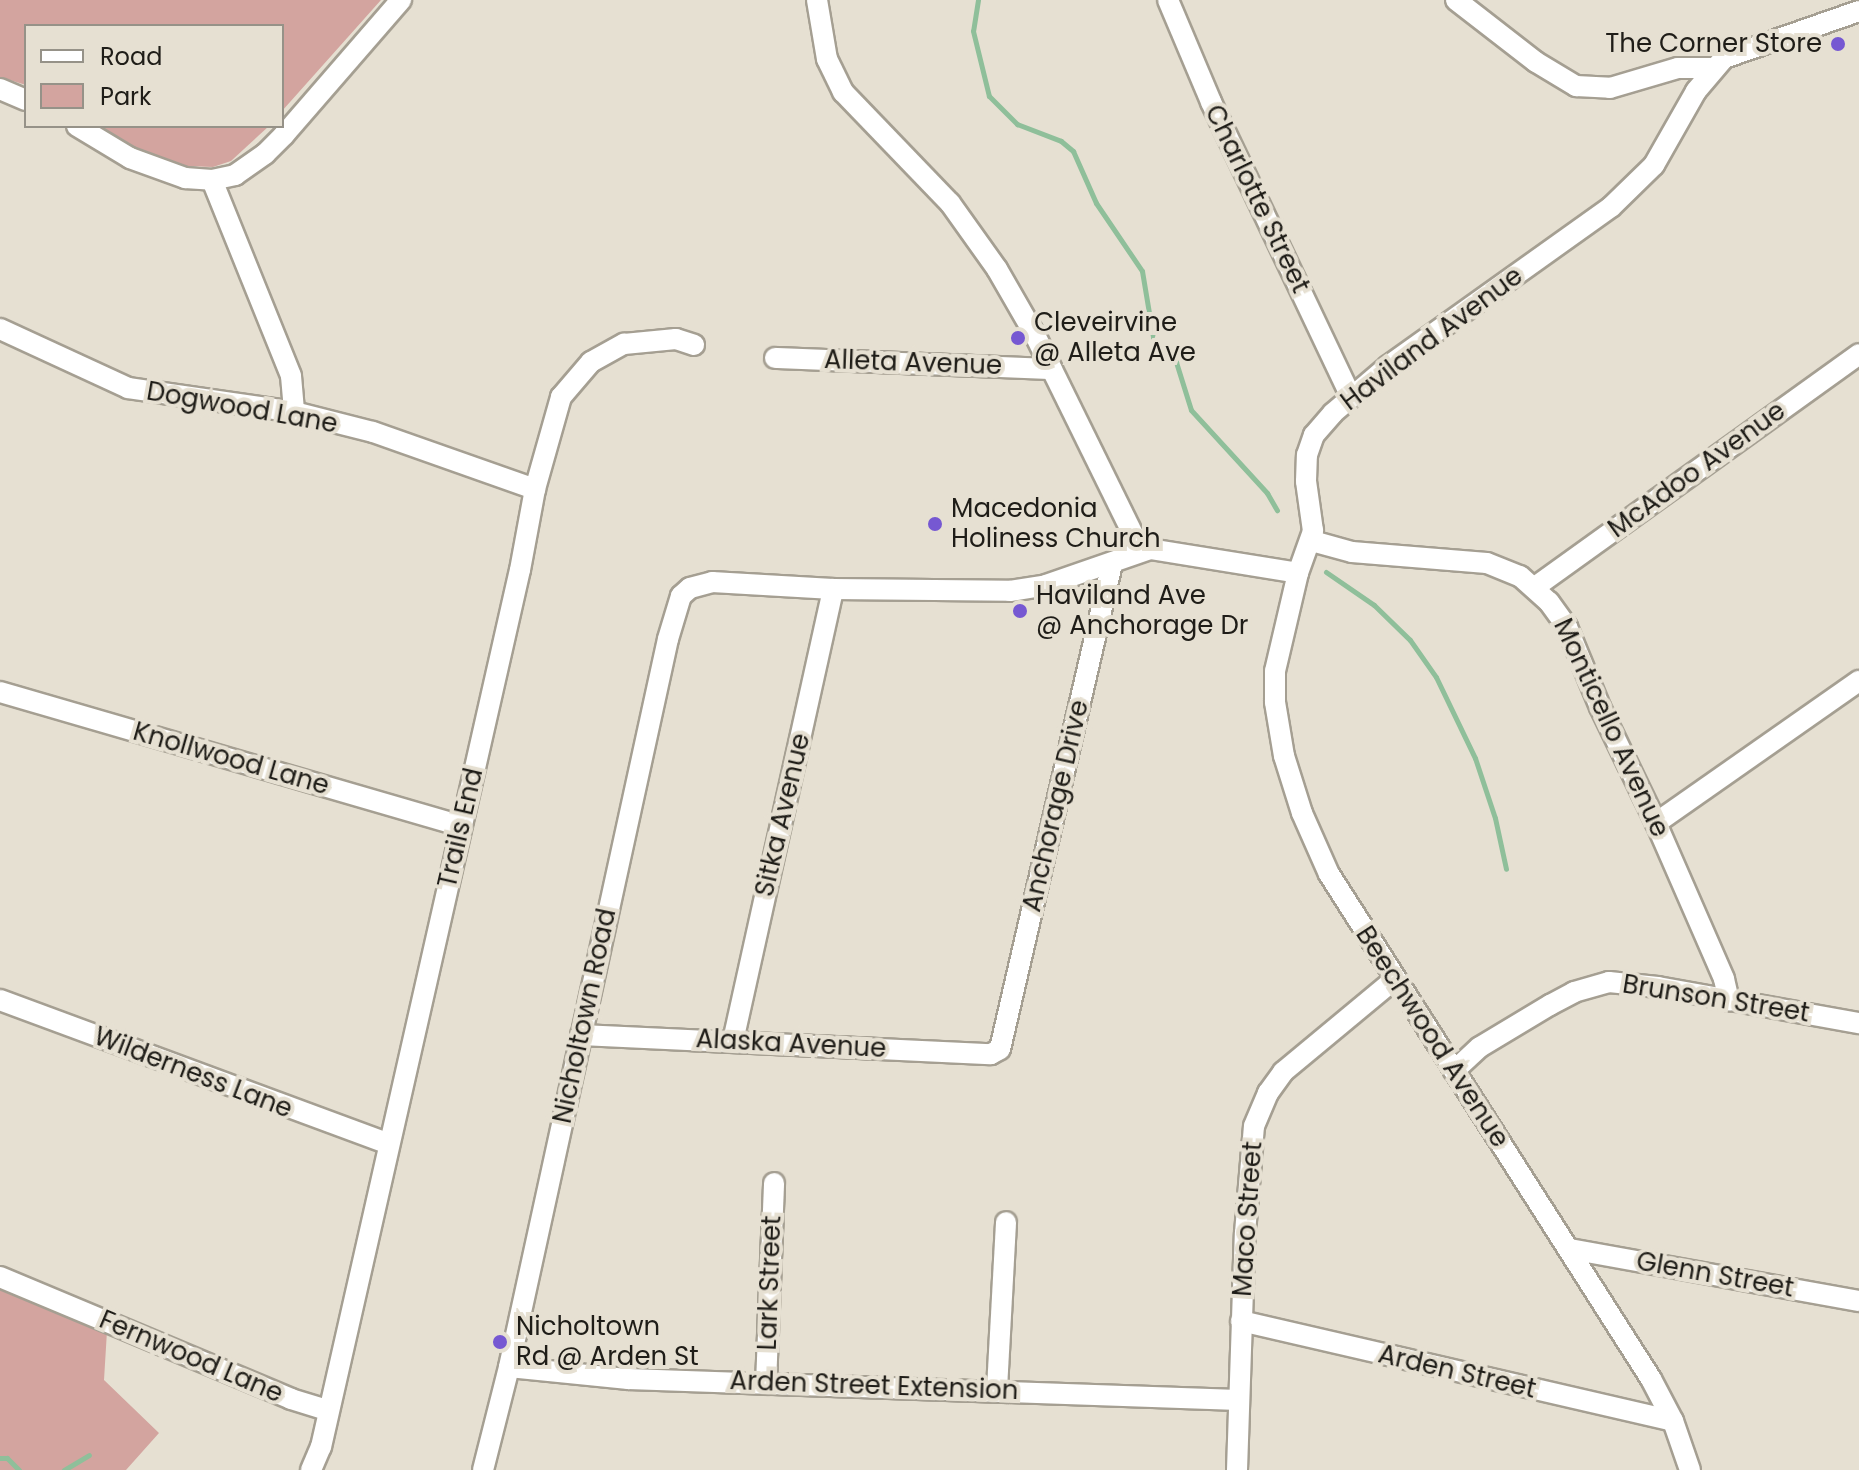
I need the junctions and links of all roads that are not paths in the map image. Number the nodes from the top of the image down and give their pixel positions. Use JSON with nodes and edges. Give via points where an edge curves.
{"nodes":[{"id":1,"x":401,"y":0,"type":"edge"},
{"id":2,"x":817,"y":0,"type":"edge"},
{"id":3,"x":1168,"y":0,"type":"edge"},
{"id":4,"x":1456,"y":0,"type":"edge"},
{"id":5,"x":1859,"y":11,"type":"edge"},
{"id":6,"x":1713,"y":68,"type":"junction"},
{"id":7,"x":0,"y":89,"type":"edge"},
{"id":8,"x":24,"y":99,"type":"edge"},
{"id":9,"x":80,"y":128,"type":"edge"},
{"id":10,"x":212,"y":180,"type":"junction"},
{"id":11,"x":0,"y":329,"type":"edge"},
{"id":12,"x":694,"y":345,"type":"dead end"},
{"id":13,"x":1859,"y":354,"type":"edge"},
{"id":14,"x":775,"y":358,"type":"dead end"},
{"id":15,"x":1052,"y":369,"type":"junction"},
{"id":16,"x":1350,"y":395,"type":"junction"},
{"id":17,"x":294,"y":412,"type":"junction"},
{"id":18,"x":535,"y":489,"type":"junction"},
{"id":19,"x":1312,"y":541,"type":"junction"},
{"id":20,"x":1141,"y":550,"type":"junction"},
{"id":21,"x":1112,"y":563,"type":"junction"},
{"id":22,"x":1298,"y":573,"type":"junction"},
{"id":23,"x":1535,"y":587,"type":"junction"},
{"id":24,"x":833,"y":589,"type":"junction"},
{"id":25,"x":1859,"y":681,"type":"edge"},
{"id":26,"x":0,"y":692,"type":"edge"},
{"id":27,"x":1656,"y":823,"type":"junction"},
{"id":28,"x":461,"y":826,"type":"junction"},
{"id":29,"x":1394,"y":980,"type":"junction"},
{"id":30,"x":0,"y":1000,"type":"edge"},
{"id":31,"x":1729,"y":1000,"type":"junction"},
{"id":32,"x":1858,"y":1022,"type":"edge"},
{"id":33,"x":581,"y":1035,"type":"junction"},
{"id":34,"x":733,"y":1041,"type":"junction"},
{"id":35,"x":1000,"y":1049,"type":"joint"},
{"id":36,"x":1454,"y":1071,"type":"junction"},
{"id":37,"x":387,"y":1143,"type":"junction"},
{"id":38,"x":774,"y":1183,"type":"dead end"},
{"id":39,"x":1006,"y":1222,"type":"dead end"},
{"id":40,"x":1570,"y":1249,"type":"junction"},
{"id":41,"x":0,"y":1277,"type":"edge"},
{"id":42,"x":1859,"y":1301,"type":"edge"},
{"id":43,"x":1241,"y":1321,"type":"junction"},
{"id":44,"x":509,"y":1367,"type":"junction"},
{"id":45,"x":766,"y":1384,"type":"junction"},
{"id":46,"x":997,"y":1389,"type":"junction"},
{"id":47,"x":1239,"y":1400,"type":"junction"},
{"id":48,"x":326,"y":1410,"type":"junction"},
{"id":49,"x":1673,"y":1421,"type":"junction"},
{"id":50,"x":311,"y":1470,"type":"edge"},
{"id":51,"x":483,"y":1470,"type":"edge"},
{"id":52,"x":1237,"y":1470,"type":"edge"},
{"id":53,"x":1690,"y":1470,"type":"edge"}],
"edges":[{"from":1,"to":10,"type":"street","via":[[265,154],[235,175]]},
{"from":2,"to":15,"type":"street","via":[[827,59],[843,92],[968,226]]},
{"from":3,"to":16,"type":"street","name":"Charlotte Street"},
{"from":4,"to":6,"type":"street","via":[[1576,86],[1610,88],[1678,68]]},
{"from":5,"to":6,"type":"street","name":"Haviland Avenue","via":[[1734,52]]},
{"from":6,"to":16,"type":"street","name":"Haviland Avenue","via":[[1654,165],[1619,200]]},
{"from":7,"to":8,"type":"street"},
{"from":9,"to":10,"type":"street","via":[[130,158],[185,178]]},
{"from":10,"to":17,"type":"street","via":[[291,376]]},
{"from":11,"to":17,"type":"street","name":"Dogwood Lane","via":[[128,388]]},
{"from":12,"to":18,"type":"street","name":"Trails End","via":[[676,339],[643,340],[591,362],[561,397]]},
{"from":13,"to":23,"type":"street","name":"McAdoo Avenue"},
{"from":14,"to":15,"type":"street","name":"Alleta Avenue"},
{"from":15,"to":20,"type":"street"},
{"from":16,"to":19,"type":"street","name":"Haviland Avenue","via":[[1314,435],[1307,455]]},
{"from":17,"to":18,"type":"street","name":"Dogwood Lane","via":[[373,432]]},
{"from":18,"to":28,"type":"street","name":"Trails End"},
{"from":19,"to":22,"type":"street","name":"Haviland Avenue"},
{"from":19,"to":23,"type":"street","name":"Monticello Avenue","via":[[1352,552],[1487,563]]},
{"from":20,"to":21,"type":"street"},
{"from":20,"to":22,"type":"street"},
{"from":21,"to":24,"type":"street","via":[[1010,591]]},
{"from":21,"to":35,"type":"street","name":"Anchorage Drive"},
{"from":22,"to":29,"type":"street","name":"Beechwood Avenue","via":[[1275,671],[1284,756],[1329,874]]},
{"from":23,"to":27,"type":"street","name":"Monticello Avenue","via":[[1567,627]]},
{"from":24,"to":33,"type":"street","name":"Nicholtown Road","via":[[712,582],[681,596]]},
{"from":24,"to":34,"type":"street","name":"Sitka Avenue"},
{"from":25,"to":27,"type":"street"},
{"from":26,"to":28,"type":"street","name":"Knollwood Lane"},
{"from":27,"to":31,"type":"street","name":"Monticello Avenue"},
{"from":28,"to":37,"type":"street","name":"Trails End"},
{"from":29,"to":36,"type":"street","name":"Beechwood Avenue"},
{"from":29,"to":43,"type":"street","name":"Maco Street","via":[[1283,1072],[1259,1112],[1251,1141]]},
{"from":30,"to":37,"type":"street","name":"Wilderness Lane"},
{"from":31,"to":32,"type":"street","name":"Brunson Street"},
{"from":31,"to":36,"type":"street","name":"Brunson Street","via":[[1609,982],[1562,998],[1480,1047]]},
{"from":33,"to":34,"type":"street","name":"Alaska Avenue"},
{"from":33,"to":44,"type":"street","name":"Nicholtown Road"},
{"from":34,"to":35,"type":"street","name":"Alaska Avenue","via":[[991,1054]]},
{"from":36,"to":40,"type":"street","name":"Beechwood Avenue"},
{"from":37,"to":48,"type":"street","name":"Trails End"},
{"from":38,"to":45,"type":"street","name":"Lark Street"},
{"from":39,"to":46,"type":"street"},
{"from":40,"to":42,"type":"street","name":"Glenn Street"},
{"from":40,"to":49,"type":"street","name":"Beechwood Avenue"},
{"from":41,"to":48,"type":"street","name":"Fernwood Lane"},
{"from":43,"to":47,"type":"street","name":"Maco Street"},
{"from":43,"to":49,"type":"street","name":"Arden Street"},
{"from":44,"to":45,"type":"street","name":"Arden Street Extension","via":[[628,1379]]},
{"from":44,"to":51,"type":"street","name":"Nicholtown Road"},
{"from":45,"to":46,"type":"street","name":"Arden Street Extension"},
{"from":46,"to":47,"type":"street","name":"Arden Street Extension"},
{"from":47,"to":52,"type":"street","name":"Maco Street"},
{"from":48,"to":50,"type":"street","via":[[321,1447]]},
{"from":49,"to":53,"type":"street","name":"Beechwood Avenue"}]}
